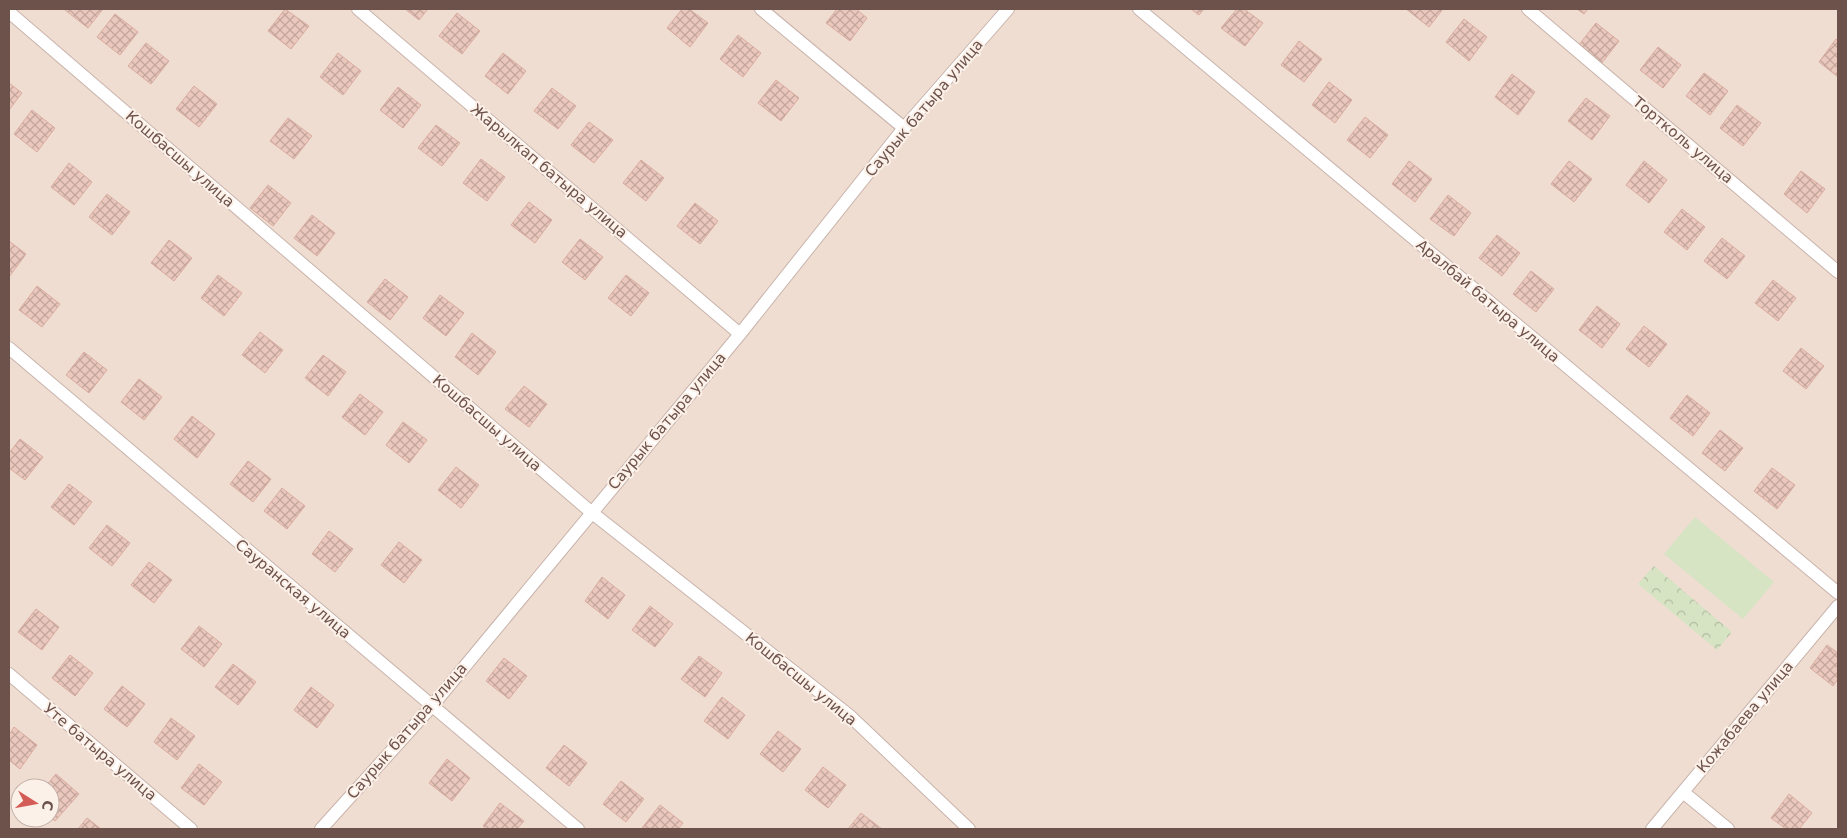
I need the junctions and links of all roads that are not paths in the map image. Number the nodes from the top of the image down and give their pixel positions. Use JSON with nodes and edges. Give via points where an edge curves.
{"nodes":[{"id":1,"x":358,"y":9,"type":"edge"},
{"id":2,"x":761,"y":9,"type":"edge"},
{"id":3,"x":1008,"y":9,"type":"edge"},
{"id":4,"x":1139,"y":9,"type":"edge"},
{"id":5,"x":1528,"y":9,"type":"edge"},
{"id":6,"x":9,"y":12,"type":"edge"},
{"id":7,"x":904,"y":128,"type":"junction"},
{"id":8,"x":1838,"y":272,"type":"edge"},
{"id":9,"x":740,"y":334,"type":"junction"},
{"id":10,"x":9,"y":348,"type":"edge"},
{"id":11,"x":592,"y":512,"type":"junction"},
{"id":12,"x":1838,"y":593,"type":"edge"},
{"id":13,"x":1838,"y":606,"type":"edge"},
{"id":14,"x":9,"y":674,"type":"edge"},
{"id":15,"x":432,"y":706,"type":"junction"},
{"id":16,"x":1683,"y":792,"type":"junction"},
{"id":17,"x":191,"y":829,"type":"edge"},
{"id":18,"x":321,"y":829,"type":"edge"},
{"id":19,"x":578,"y":829,"type":"edge"},
{"id":20,"x":969,"y":829,"type":"edge"},
{"id":21,"x":1652,"y":829,"type":"edge"},
{"id":22,"x":1728,"y":829,"type":"edge"}],
"edges":[{"from":1,"to":9,"type":"street","name":"Жарылкап батыра улица"},
{"from":2,"to":7,"type":"street"},
{"from":3,"to":7,"type":"street","name":"Саурык батыра улица"},
{"from":4,"to":12,"type":"street","name":"Аралбай батыра улица"},
{"from":5,"to":8,"type":"street","name":"Тортколь улица"},
{"from":6,"to":11,"type":"street","name":"Кошбасшы улица"},
{"from":7,"to":9,"type":"street","name":"Саурык батыра улица"},
{"from":9,"to":11,"type":"street","name":"Саурык батыра улица"},
{"from":10,"to":15,"type":"street","name":"Сауранская улица"},
{"from":11,"to":15,"type":"street","name":"Саурык батыра улица"},
{"from":11,"to":20,"type":"street","name":"Кошбасшы улица","via":[[850,716]]},
{"from":13,"to":16,"type":"street","name":"Кожабаева улица"},
{"from":14,"to":17,"type":"street","name":"Уте батыра улица"},
{"from":15,"to":18,"type":"street","name":"Саурык батыра улица"},
{"from":15,"to":19,"type":"street","name":"Сауранская улица"},
{"from":16,"to":21,"type":"street","name":"Кожабаева улица"},
{"from":16,"to":22,"type":"street"}]}
